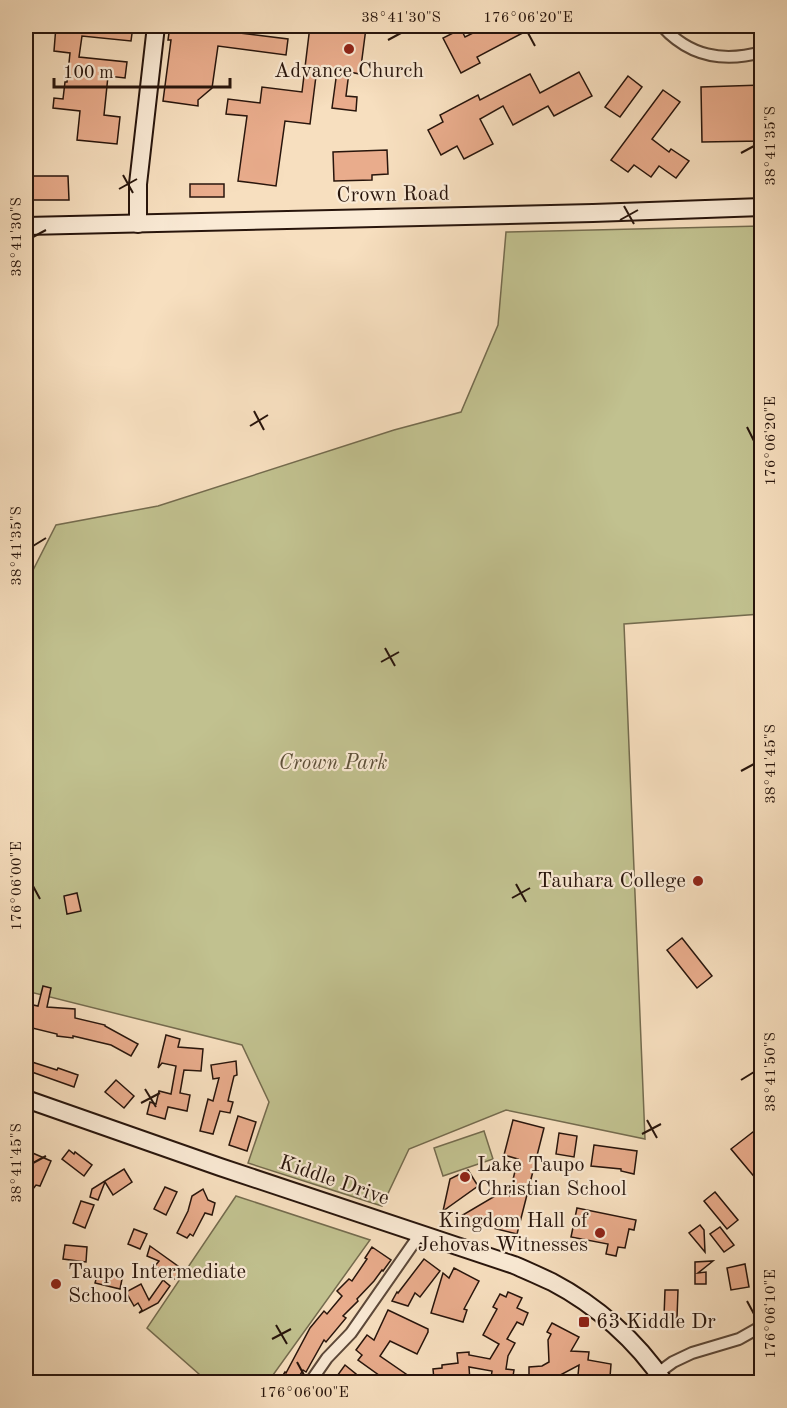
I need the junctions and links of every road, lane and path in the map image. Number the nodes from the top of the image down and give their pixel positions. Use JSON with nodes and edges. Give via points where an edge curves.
{"nodes":[{"id":1,"x":156,"y":26,"type":"edge"},
{"id":2,"x":662,"y":26,"type":"edge"},
{"id":3,"x":762,"y":51,"type":"edge"},
{"id":4,"x":762,"y":207,"type":"edge"},
{"id":5,"x":138,"y":224,"type":"junction"},
{"id":6,"x":26,"y":226,"type":"edge"},
{"id":7,"x":26,"y":1099,"type":"edge"},
{"id":8,"x":420,"y":1234,"type":"junction"},
{"id":9,"x":762,"y":1326,"type":"edge"},
{"id":10,"x":661,"y":1378,"type":"edge"},
{"id":11,"x":311,"y":1381,"type":"edge"}],
"edges":[{"from":1,"to":5,"type":"street","via":[[138,183]]},
{"from":2,"to":3,"type":"street","via":[[689,49],[716,57]]},
{"from":4,"to":5,"type":"street","name":"Crown Road"},
{"from":5,"to":6,"type":"street","name":"Crown Road"},
{"from":7,"to":8,"type":"street","name":"Kiddle Drive"},
{"from":8,"to":10,"type":"street","name":"Kiddle Drive","via":[[552,1282],[611,1321]]},
{"from":8,"to":11,"type":"street","via":[[351,1333]]},
{"from":9,"to":10,"type":"street","via":[[739,1339],[674,1362]]}]}
